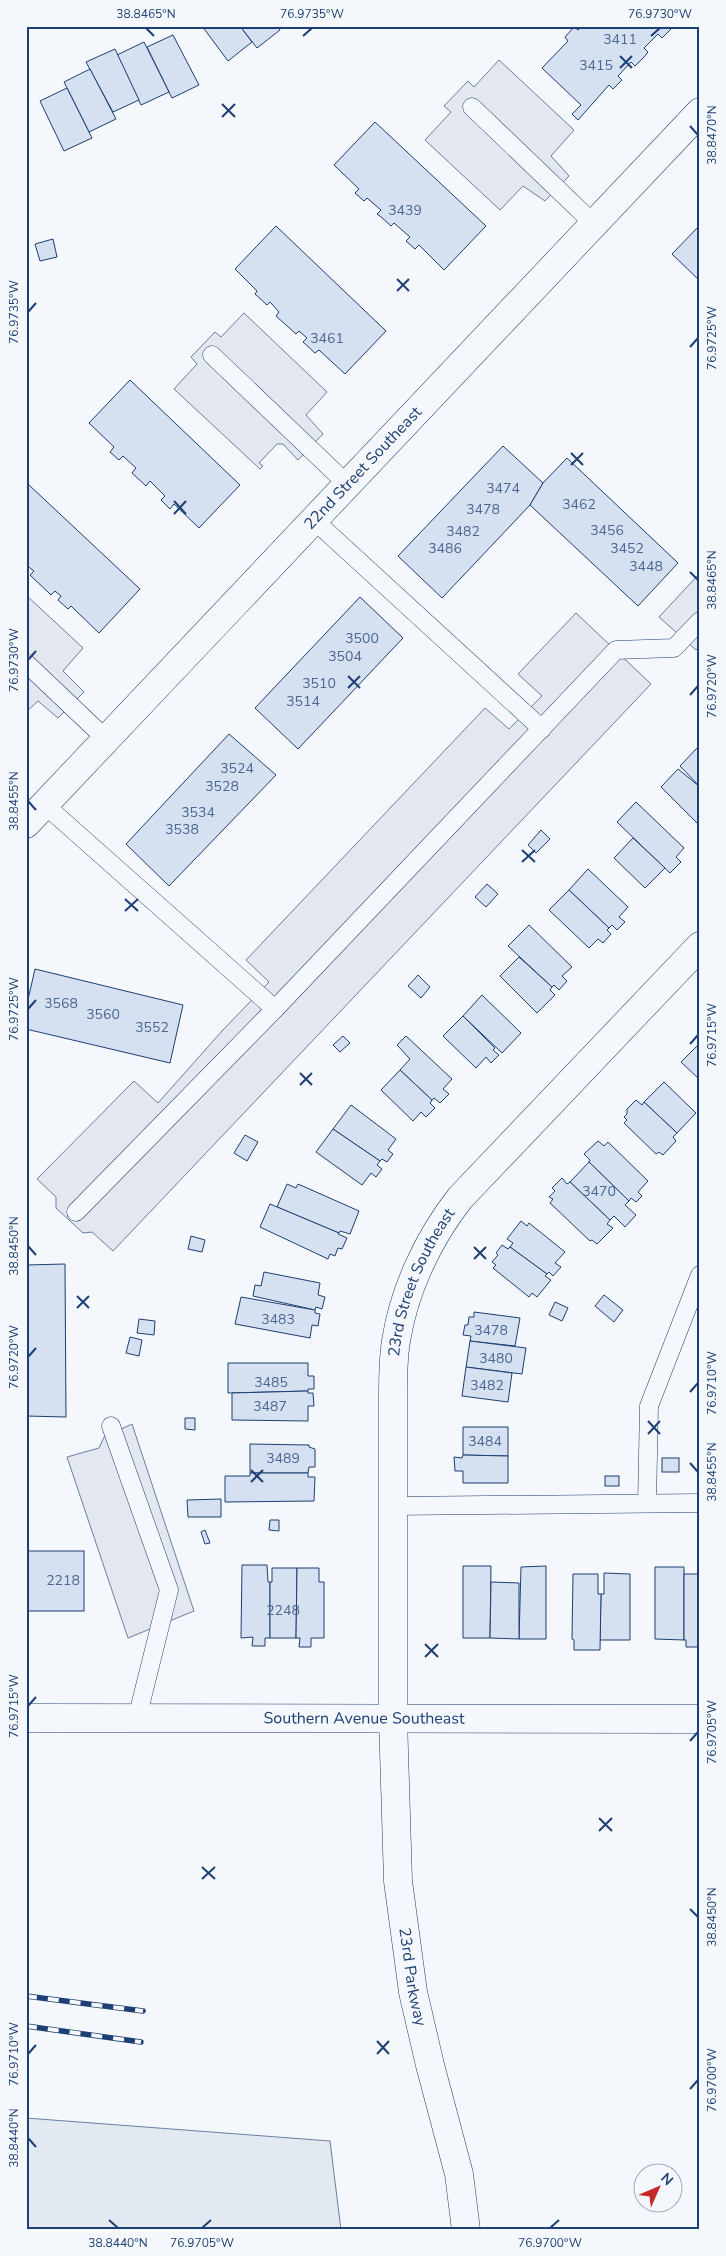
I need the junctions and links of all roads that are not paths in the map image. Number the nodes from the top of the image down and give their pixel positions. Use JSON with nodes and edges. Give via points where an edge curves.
{"nodes":[{"id":1,"x":472,"y":107,"type":"dead end"},
{"id":2,"x":700,"y":112,"type":"edge"},
{"id":3,"x":594,"y":224,"type":"junction"},
{"id":4,"x":212,"y":356,"type":"dead end"},
{"id":5,"x":348,"y":485,"type":"junction"},
{"id":6,"x":314,"y":521,"type":"junction"},
{"id":7,"x":700,"y":621,"type":"edge"},
{"id":8,"x":26,"y":663,"type":"edge"},
{"id":9,"x":542,"y":729,"type":"junction"},
{"id":10,"x":107,"y":740,"type":"junction"},
{"id":11,"x":45,"y":805,"type":"junction"},
{"id":12,"x":26,"y":824,"type":"edge"},
{"id":13,"x":700,"y":946,"type":"edge"},
{"id":14,"x":275,"y":1009,"type":"junction"},
{"id":15,"x":76,"y":1212,"type":"dead end"},
{"id":16,"x":700,"y":1275,"type":"edge"},
{"id":17,"x":111,"y":1426,"type":"dead end"},
{"id":18,"x":700,"y":1503,"type":"edge"},
{"id":19,"x":647,"y":1504,"type":"junction"},
{"id":20,"x":393,"y":1506,"type":"junction"},
{"id":21,"x":26,"y":1718,"type":"edge"},
{"id":22,"x":137,"y":1718,"type":"junction"},
{"id":23,"x":393,"y":1718,"type":"junction"},
{"id":24,"x":700,"y":1719,"type":"edge"},
{"id":25,"x":466,"y":2230,"type":"edge"}],
"edges":[{"from":1,"to":3,"type":"lane"},
{"from":2,"to":3,"type":"street","name":"22nd Street Southeast"},
{"from":3,"to":5,"type":"street","name":"22nd Street Southeast"},
{"from":4,"to":5,"type":"lane"},
{"from":5,"to":6,"type":"street","name":"22nd Street Southeast"},
{"from":6,"to":9,"type":"lane"},
{"from":6,"to":10,"type":"street","name":"22nd Street Southeast"},
{"from":7,"to":9,"type":"lane","via":[[674,648],[616,650]]},
{"from":8,"to":10,"type":"lane"},
{"from":9,"to":14,"type":"lane"},
{"from":10,"to":11,"type":"street","name":"22nd Street Southeast"},
{"from":11,"to":12,"type":"street","name":"22nd Street Southeast"},
{"from":11,"to":14,"type":"lane"},
{"from":13,"to":20,"type":"street","name":"23rd Street Southeast","via":[[460,1198],[431,1240],[405,1305],[396,1341]]},
{"from":14,"to":15,"type":"lane"},
{"from":16,"to":19,"type":"lane","via":[[649,1406]]},
{"from":17,"to":22,"type":"lane","via":[[169,1590]]},
{"from":18,"to":19,"type":"lane"},
{"from":19,"to":20,"type":"lane"},
{"from":20,"to":23,"type":"street","name":"23rd Street Southeast"},
{"from":21,"to":22,"type":"street","name":"Southern Avenue Southeast"},
{"from":22,"to":23,"type":"street","name":"Southern Avenue Southeast"},
{"from":23,"to":24,"type":"street","name":"Southern Avenue Southeast"},
{"from":23,"to":25,"type":"street","name":"23rd Parkway","via":[[398,1881],[413,1992],[459,2174]]}]}
